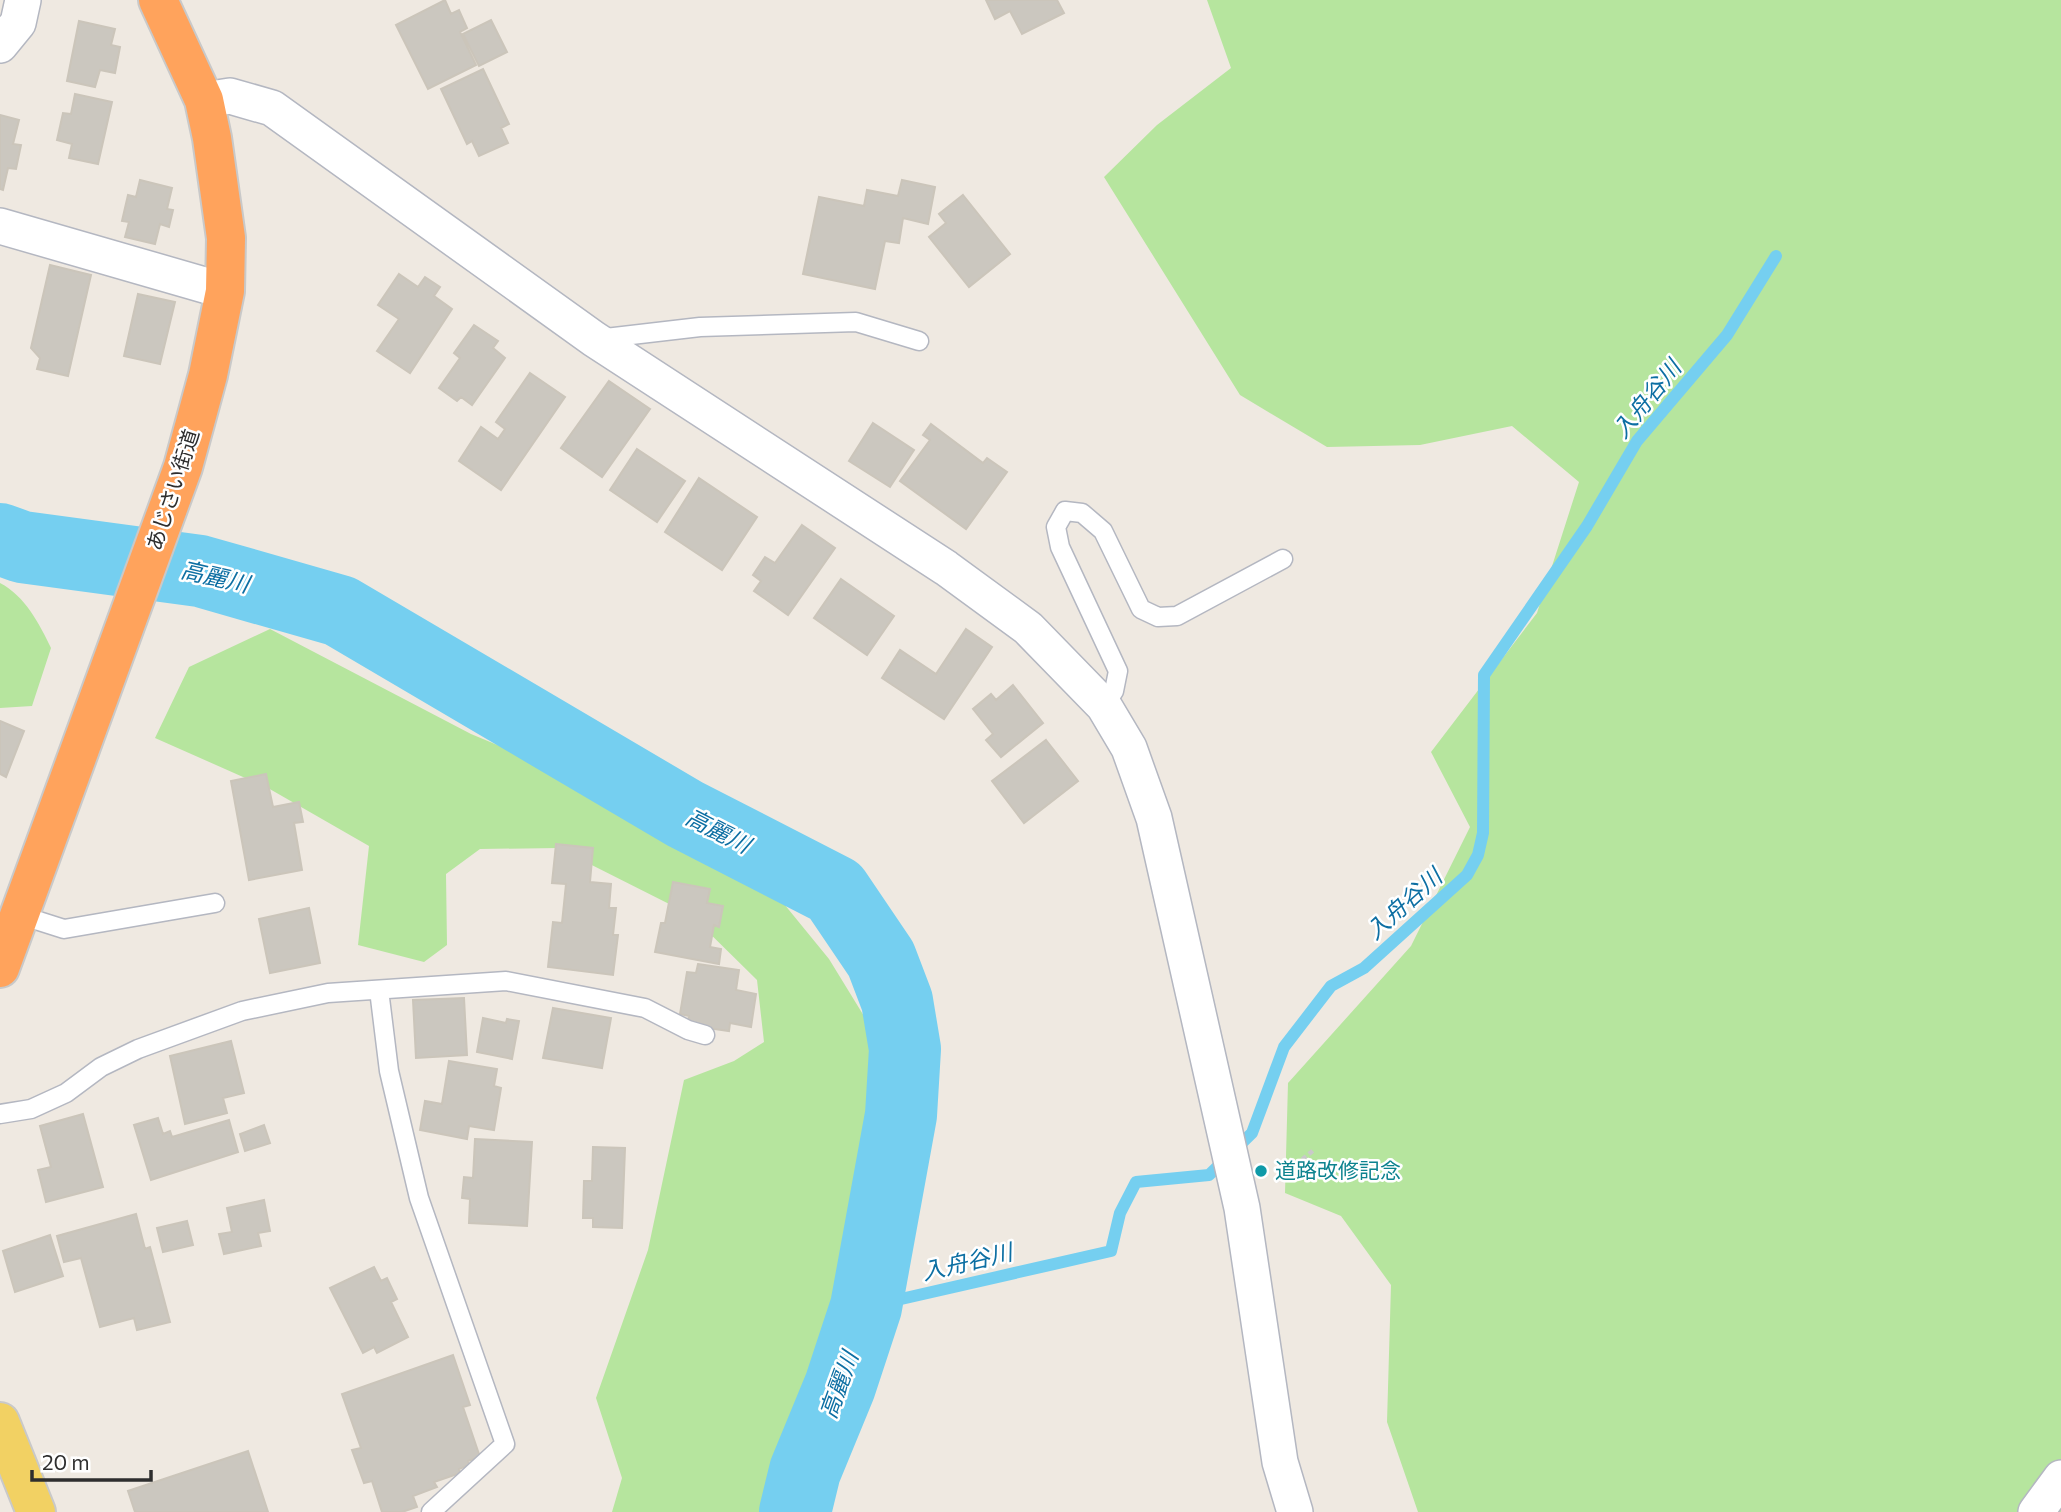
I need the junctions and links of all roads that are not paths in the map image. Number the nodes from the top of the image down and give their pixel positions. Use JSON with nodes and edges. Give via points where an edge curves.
{"nodes":[{"id":1,"x":23,"y":0,"type":"edge"},
{"id":2,"x":158,"y":0,"type":"edge"},
{"id":3,"x":0,"y":45,"type":"edge"},
{"id":4,"x":204,"y":100,"type":"junction"},
{"id":5,"x":0,"y":226,"type":"edge"},
{"id":6,"x":225,"y":291,"type":"junction"},
{"id":7,"x":594,"y":339,"type":"junction"},
{"id":8,"x":919,"y":341,"type":"dead end"},
{"id":9,"x":1283,"y":559,"type":"dead end"},
{"id":10,"x":1104,"y":706,"type":"junction"},
{"id":11,"x":215,"y":903,"type":"dead end"},
{"id":12,"x":20,"y":915,"type":"junction"},
{"id":13,"x":0,"y":968,"type":"edge"},
{"id":14,"x":379,"y":990,"type":"junction"},
{"id":15,"x":705,"y":1035,"type":"dead end"},
{"id":16,"x":0,"y":1114,"type":"edge"},
{"id":17,"x":4,"y":1440,"type":"edge"},
{"id":18,"x":2061,"y":1478,"type":"edge"},
{"id":19,"x":36,"y":1512,"type":"edge"},
{"id":20,"x":431,"y":1512,"type":"edge"},
{"id":21,"x":1295,"y":1512,"type":"edge"},
{"id":22,"x":2036,"y":1512,"type":"edge"}],
"edges":[{"from":1,"to":3,"type":"street","via":[[18,23]]},
{"from":2,"to":4,"type":"highway","name":"あじさい街道"},
{"from":4,"to":6,"type":"highway","name":"あじさい街道","via":[[226,238]]},
{"from":4,"to":7,"type":"street","via":[[230,96],[272,108]]},
{"from":5,"to":6,"type":"street"},
{"from":6,"to":12,"type":"highway","name":"あじさい街道","via":[[183,467]]},
{"from":7,"to":8,"type":"lane","via":[[700,327],[856,322]]},
{"from":7,"to":10,"type":"street","via":[[946,568],[1028,628]]},
{"from":9,"to":10,"type":"lane","via":[[1177,616],[1158,617],[1141,608],[1103,531],[1082,513],[1065,511],[1056,527],[1060,547],[1118,671],[1114,691]]},
{"from":10,"to":21,"type":"street","via":[[1129,748],[1154,818],[1242,1208],[1280,1462]]},
{"from":11,"to":12,"type":"lane","via":[[64,929]]},
{"from":12,"to":13,"type":"highway","name":"あじさい街道"},
{"from":14,"to":15,"type":"lane","via":[[506,981],[645,1008]]},
{"from":14,"to":16,"type":"lane","via":[[328,993],[242,1011],[126,1055],[31,1109]]},
{"from":14,"to":20,"type":"lane","via":[[389,1071],[419,1198],[505,1444]]},
{"from":17,"to":19,"type":"main road"},
{"from":18,"to":22,"type":"street"}]}
